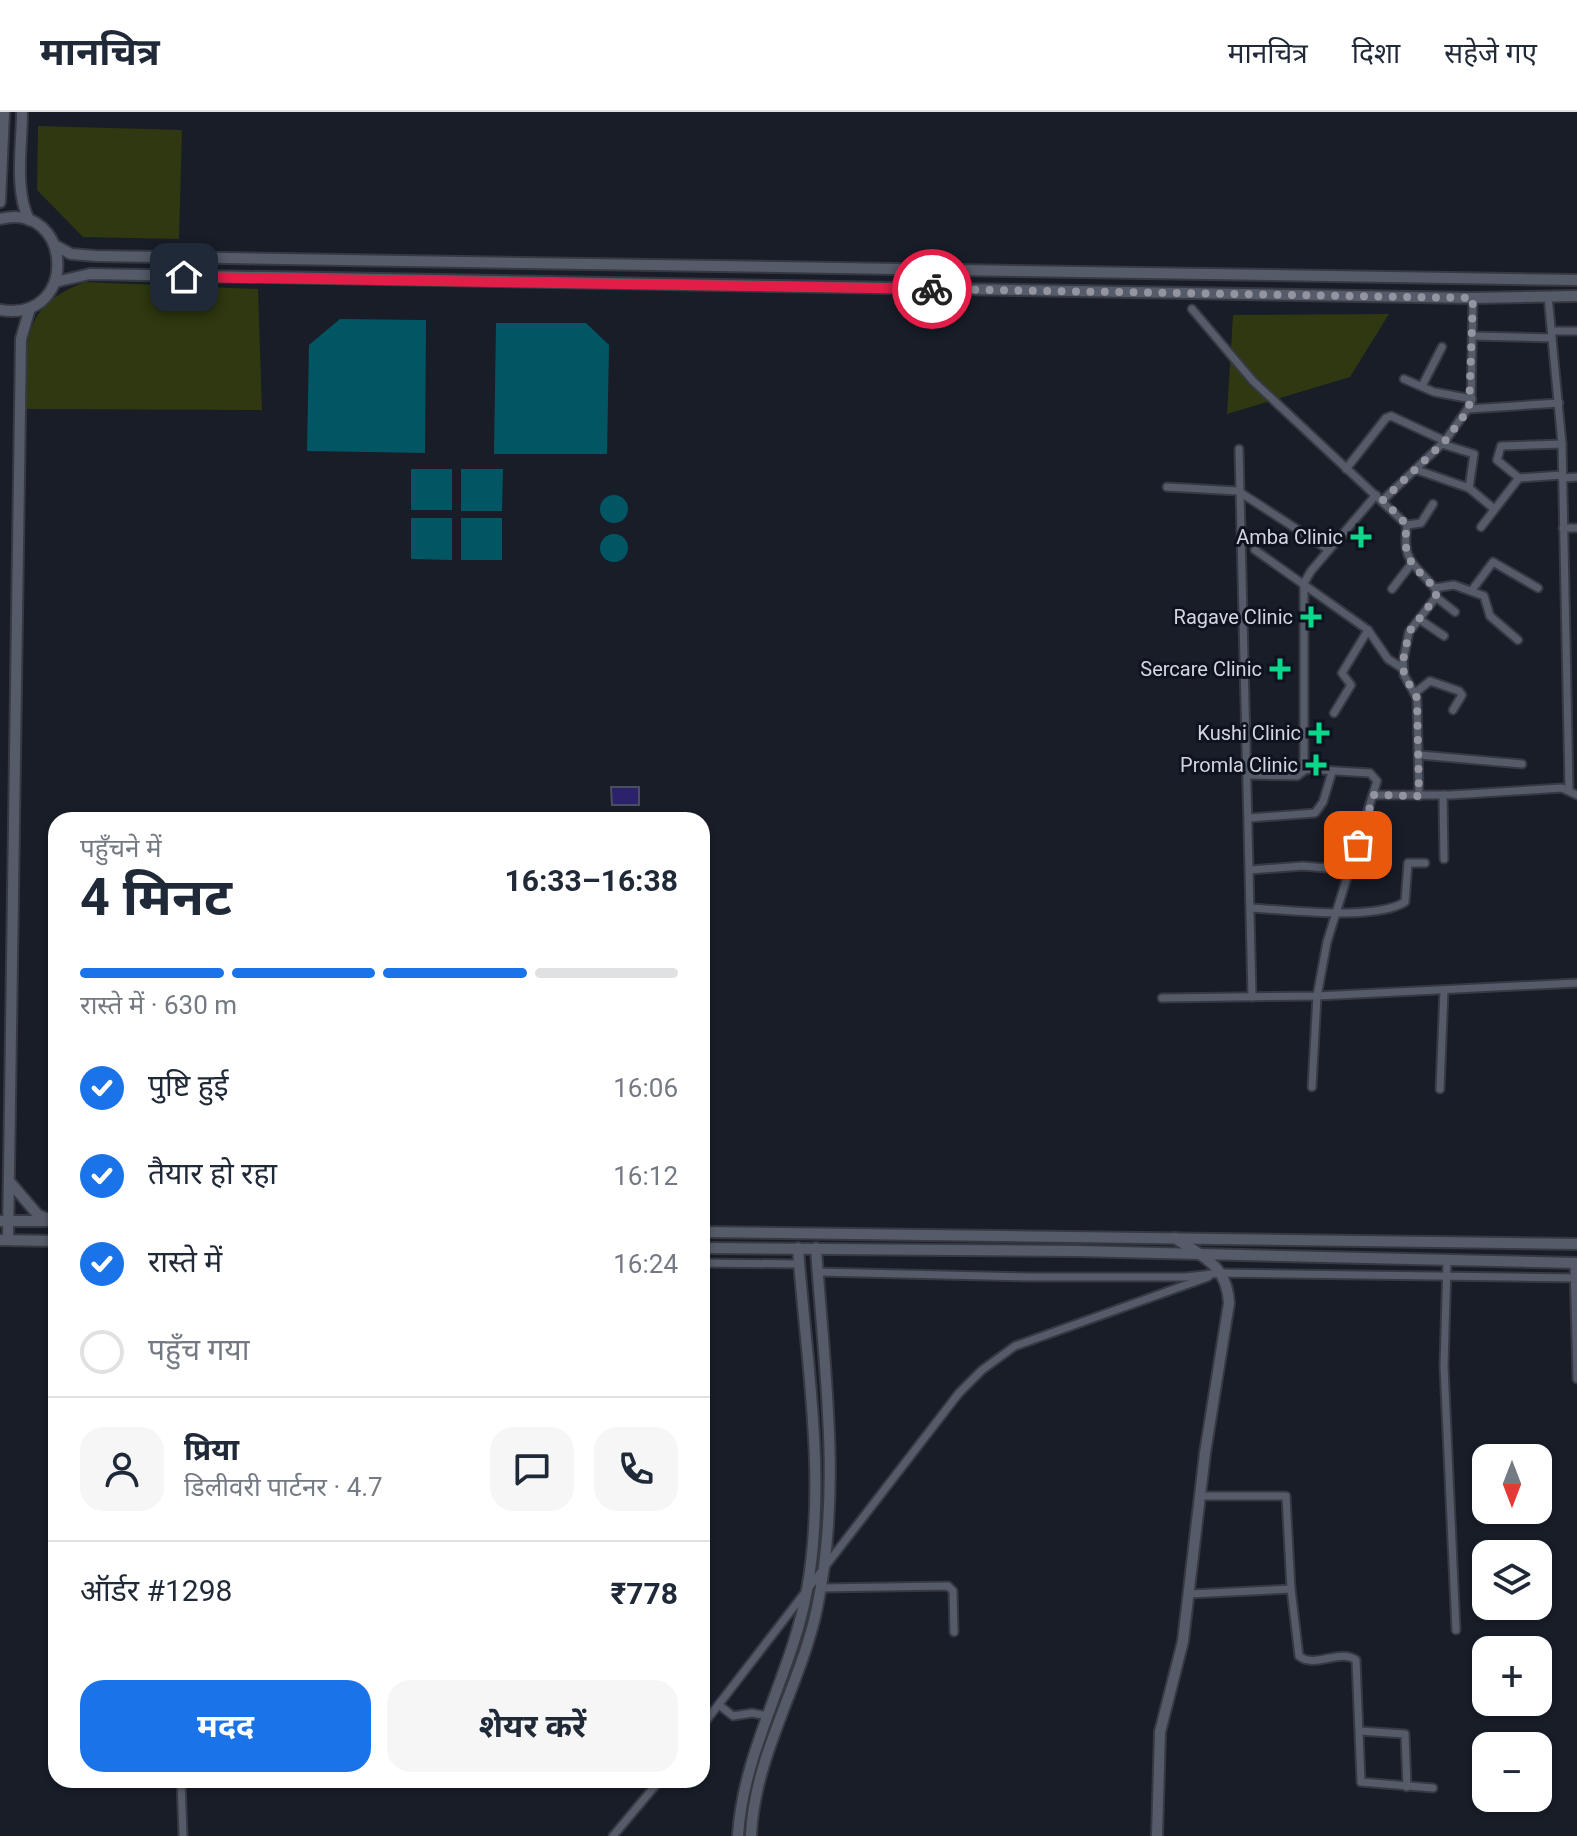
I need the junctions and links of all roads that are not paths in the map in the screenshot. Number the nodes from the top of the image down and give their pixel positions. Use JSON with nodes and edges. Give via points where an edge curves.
{"nodes":[{"id":1,"x":4,"y":112,"type":"edge"},
{"id":2,"x":22,"y":112,"type":"edge"},
{"id":3,"x":0,"y":202,"type":"edge"},
{"id":4,"x":0,"y":219,"type":"edge"},
{"id":5,"x":29,"y":220,"type":"junction"},
{"id":6,"x":56,"y":246,"type":"junction"},
{"id":7,"x":1424,"y":277,"type":"junction"},
{"id":8,"x":1577,"y":280,"type":"edge"},
{"id":9,"x":55,"y":282,"type":"junction"},
{"id":10,"x":1548,"y":296,"type":"junction"},
{"id":11,"x":1577,"y":296,"type":"edge"},
{"id":12,"x":1425,"y":297,"type":"junction"},
{"id":13,"x":1473,"y":298,"type":"junction"},
{"id":14,"x":30,"y":308,"type":"junction"},
{"id":15,"x":1192,"y":309,"type":"dead end"},
{"id":16,"x":0,"y":310,"type":"edge"},
{"id":17,"x":1577,"y":331,"type":"edge"},
{"id":18,"x":1552,"y":335,"type":"junction"},
{"id":19,"x":1473,"y":336,"type":"junction"},
{"id":20,"x":1442,"y":347,"type":"dead end"},
{"id":21,"x":1404,"y":379,"type":"dead end"},
{"id":22,"x":1422,"y":386,"type":"junction"},
{"id":23,"x":1472,"y":399,"type":"junction"},
{"id":24,"x":1559,"y":403,"type":"junction"},
{"id":25,"x":1469,"y":409,"type":"junction"},
{"id":26,"x":1444,"y":442,"type":"junction"},
{"id":27,"x":1562,"y":444,"type":"junction"},
{"id":28,"x":1239,"y":449,"type":"dead end"},
{"id":29,"x":1346,"y":469,"type":"junction"},
{"id":30,"x":1417,"y":470,"type":"junction"},
{"id":31,"x":1562,"y":476,"type":"junction"},
{"id":32,"x":1577,"y":477,"type":"edge"},
{"id":33,"x":1519,"y":478,"type":"junction"},
{"id":34,"x":1167,"y":487,"type":"dead end"},
{"id":35,"x":1469,"y":488,"type":"junction"},
{"id":36,"x":1238,"y":491,"type":"junction"},
{"id":37,"x":1380,"y":497,"type":"junction"},
{"id":38,"x":1433,"y":504,"type":"dead end"},
{"id":39,"x":1493,"y":508,"type":"junction"},
{"id":40,"x":1407,"y":525,"type":"junction"},
{"id":41,"x":1481,"y":527,"type":"dead end"},
{"id":42,"x":1563,"y":528,"type":"junction"},
{"id":43,"x":1577,"y":528,"type":"edge"},
{"id":44,"x":1255,"y":550,"type":"dead end"},
{"id":45,"x":1329,"y":550,"type":"junction"},
{"id":46,"x":1412,"y":563,"type":"junction"},
{"id":47,"x":1304,"y":583,"type":"junction"},
{"id":48,"x":1435,"y":588,"type":"junction"},
{"id":49,"x":1538,"y":588,"type":"dead end"},
{"id":50,"x":1392,"y":589,"type":"dead end"},
{"id":51,"x":1472,"y":590,"type":"junction"},
{"id":52,"x":1436,"y":597,"type":"junction"},
{"id":53,"x":1455,"y":612,"type":"dead end"},
{"id":54,"x":1419,"y":619,"type":"junction"},
{"id":55,"x":1368,"y":630,"type":"junction"},
{"id":56,"x":1444,"y":636,"type":"dead end"},
{"id":57,"x":1518,"y":640,"type":"dead end"},
{"id":58,"x":1402,"y":668,"type":"junction"},
{"id":59,"x":1415,"y":693,"type":"junction"},
{"id":60,"x":1453,"y":710,"type":"dead end"},
{"id":61,"x":1334,"y":713,"type":"dead end"},
{"id":62,"x":1420,"y":755,"type":"junction"},
{"id":63,"x":1522,"y":764,"type":"dead end"},
{"id":64,"x":1305,"y":770,"type":"junction"},
{"id":65,"x":1332,"y":772,"type":"junction"},
{"id":66,"x":1248,"y":775,"type":"junction"},
{"id":67,"x":1569,"y":789,"type":"junction"},
{"id":68,"x":1374,"y":795,"type":"junction"},
{"id":69,"x":1443,"y":795,"type":"junction"},
{"id":70,"x":1577,"y":795,"type":"edge"},
{"id":71,"x":1419,"y":796,"type":"junction"},
{"id":72,"x":1249,"y":818,"type":"junction"},
{"id":73,"x":1444,"y":859,"type":"dead end"},
{"id":74,"x":1425,"y":863,"type":"dead end"},
{"id":75,"x":1250,"y":870,"type":"junction"},
{"id":76,"x":1350,"y":870,"type":"junction"},
{"id":77,"x":1251,"y":908,"type":"junction"},
{"id":78,"x":1336,"y":913,"type":"junction"},
{"id":79,"x":1577,"y":983,"type":"edge"},
{"id":80,"x":1444,"y":990,"type":"junction"},
{"id":81,"x":1317,"y":996,"type":"junction"},
{"id":82,"x":1252,"y":997,"type":"junction"},
{"id":83,"x":1162,"y":998,"type":"dead end"},
{"id":84,"x":1312,"y":1087,"type":"dead end"},
{"id":85,"x":1440,"y":1089,"type":"dead end"},
{"id":86,"x":8,"y":1180,"type":"junction"},
{"id":87,"x":48,"y":1219,"type":"edge"},
{"id":88,"x":4,"y":1221,"type":"edge"},
{"id":89,"x":48,"y":1221,"type":"edge"},
{"id":90,"x":710,"y":1232,"type":"edge"},
{"id":91,"x":1174,"y":1237,"type":"junction"},
{"id":92,"x":1142,"y":1238,"type":"junction"},
{"id":93,"x":4,"y":1240,"type":"edge"},
{"id":94,"x":48,"y":1241,"type":"edge"},
{"id":95,"x":1577,"y":1244,"type":"edge"},
{"id":96,"x":710,"y":1248,"type":"edge"},
{"id":97,"x":798,"y":1248,"type":"junction"},
{"id":98,"x":816,"y":1248,"type":"junction"},
{"id":99,"x":1142,"y":1252,"type":"junction"},
{"id":100,"x":1198,"y":1254,"type":"junction"},
{"id":101,"x":710,"y":1263,"type":"edge"},
{"id":102,"x":1447,"y":1263,"type":"junction"},
{"id":103,"x":1575,"y":1263,"type":"edge"},
{"id":104,"x":799,"y":1264,"type":"junction"},
{"id":105,"x":818,"y":1272,"type":"junction"},
{"id":106,"x":1221,"y":1273,"type":"junction"},
{"id":107,"x":1447,"y":1276,"type":"junction"},
{"id":108,"x":1575,"y":1278,"type":"edge"},
{"id":109,"x":1577,"y":1379,"type":"edge"},
{"id":110,"x":1201,"y":1496,"type":"junction"},
{"id":111,"x":823,"y":1575,"type":"junction"},
{"id":112,"x":808,"y":1588,"type":"junction"},
{"id":113,"x":821,"y":1588,"type":"junction"},
{"id":114,"x":1291,"y":1589,"type":"junction"},
{"id":115,"x":1190,"y":1594,"type":"junction"},
{"id":116,"x":1456,"y":1630,"type":"dead end"},
{"id":117,"x":954,"y":1632,"type":"dead end"},
{"id":118,"x":719,"y":1705,"type":"junction"},
{"id":119,"x":710,"y":1716,"type":"edge"},
{"id":120,"x":768,"y":1716,"type":"junction"},
{"id":121,"x":1360,"y":1731,"type":"junction"},
{"id":122,"x":1407,"y":1787,"type":"junction"},
{"id":123,"x":181,"y":1788,"type":"edge"},
{"id":124,"x":653,"y":1788,"type":"edge"},
{"id":125,"x":1433,"y":1788,"type":"dead end"},
{"id":126,"x":183,"y":1836,"type":"edge"},
{"id":127,"x":613,"y":1836,"type":"edge"},
{"id":128,"x":738,"y":1836,"type":"edge"},
{"id":129,"x":751,"y":1836,"type":"edge"},
{"id":130,"x":1157,"y":1836,"type":"edge"}],
"edges":[{"from":1,"to":3,"type":"street"},
{"from":2,"to":5,"type":"street","via":[[21,190]]},
{"from":4,"to":5,"type":"street"},
{"from":5,"to":6,"type":"street","via":[[41,226]]},
{"from":6,"to":7,"type":"street","via":[[71,254],[96,256]]},
{"from":6,"to":9,"type":"street"},
{"from":7,"to":8,"type":"street"},
{"from":7,"to":12,"type":"street"},
{"from":9,"to":12,"type":"street","via":[[90,274]]},
{"from":9,"to":14,"type":"street"},
{"from":10,"to":11,"type":"street"},
{"from":10,"to":13,"type":"street"},
{"from":10,"to":18,"type":"street"},
{"from":12,"to":13,"type":"street"},
{"from":13,"to":19,"type":"street"},
{"from":14,"to":16,"type":"street"},
{"from":14,"to":86,"type":"street","via":[[21,339]]},
{"from":15,"to":29,"type":"street","via":[[1253,381]]},
{"from":17,"to":18,"type":"street"},
{"from":18,"to":19,"type":"street"},
{"from":18,"to":24,"type":"street"},
{"from":19,"to":23,"type":"street"},
{"from":20,"to":22,"type":"street"},
{"from":21,"to":22,"type":"street"},
{"from":22,"to":23,"type":"street"},
{"from":23,"to":25,"type":"street"},
{"from":24,"to":25,"type":"street"},
{"from":24,"to":27,"type":"street"},
{"from":25,"to":26,"type":"street"},
{"from":26,"to":29,"type":"street","via":[[1391,416]]},
{"from":26,"to":30,"type":"street"},
{"from":26,"to":35,"type":"street","via":[[1474,454]]},
{"from":27,"to":31,"type":"street"},
{"from":27,"to":33,"type":"street","via":[[1501,446],[1497,463]]},
{"from":28,"to":36,"type":"street"},
{"from":29,"to":37,"type":"street"},
{"from":30,"to":35,"type":"street"},
{"from":30,"to":37,"type":"street"},
{"from":31,"to":32,"type":"street"},
{"from":31,"to":33,"type":"street"},
{"from":31,"to":42,"type":"street"},
{"from":33,"to":39,"type":"street"},
{"from":34,"to":36,"type":"street"},
{"from":35,"to":39,"type":"street"},
{"from":36,"to":45,"type":"street"},
{"from":36,"to":66,"type":"street"},
{"from":37,"to":40,"type":"street"},
{"from":37,"to":45,"type":"street"},
{"from":38,"to":40,"type":"street","via":[[1421,523]]},
{"from":39,"to":41,"type":"street"},
{"from":40,"to":46,"type":"street","via":[[1403,549]]},
{"from":42,"to":43,"type":"street"},
{"from":42,"to":67,"type":"street"},
{"from":44,"to":47,"type":"street"},
{"from":45,"to":47,"type":"street"},
{"from":46,"to":48,"type":"street"},
{"from":46,"to":50,"type":"street"},
{"from":47,"to":55,"type":"street"},
{"from":47,"to":64,"type":"street"},
{"from":48,"to":51,"type":"street","via":[[1454,585]]},
{"from":48,"to":52,"type":"street"},
{"from":49,"to":51,"type":"street","via":[[1493,562]]},
{"from":51,"to":57,"type":"street","via":[[1486,598],[1490,616]]},
{"from":52,"to":53,"type":"street"},
{"from":52,"to":54,"type":"street"},
{"from":54,"to":56,"type":"street"},
{"from":54,"to":58,"type":"street","via":[[1409,632]]},
{"from":55,"to":58,"type":"street","via":[[1388,659]]},
{"from":55,"to":61,"type":"street","via":[[1342,673],[1351,685]]},
{"from":58,"to":59,"type":"street"},
{"from":59,"to":60,"type":"street","via":[[1433,681],[1459,691],[1462,695]]},
{"from":59,"to":62,"type":"street"},
{"from":62,"to":63,"type":"street"},
{"from":62,"to":71,"type":"street"},
{"from":64,"to":65,"type":"street"},
{"from":64,"to":66,"type":"street","via":[[1297,776]]},
{"from":65,"to":68,"type":"street","via":[[1374,775]]},
{"from":65,"to":72,"type":"street","via":[[1315,813]]},
{"from":66,"to":72,"type":"street"},
{"from":67,"to":69,"type":"street"},
{"from":67,"to":70,"type":"street"},
{"from":68,"to":71,"type":"street"},
{"from":68,"to":76,"type":"street"},
{"from":69,"to":71,"type":"street"},
{"from":69,"to":73,"type":"street"},
{"from":72,"to":75,"type":"street"},
{"from":74,"to":78,"type":"street","via":[[1408,863],[1405,902]]},
{"from":75,"to":76,"type":"street"},
{"from":75,"to":77,"type":"street"},
{"from":76,"to":78,"type":"street"},
{"from":77,"to":78,"type":"street"},
{"from":77,"to":82,"type":"street"},
{"from":78,"to":81,"type":"street"},
{"from":79,"to":80,"type":"street"},
{"from":80,"to":81,"type":"street"},
{"from":80,"to":85,"type":"street"},
{"from":81,"to":82,"type":"street"},
{"from":81,"to":84,"type":"street"},
{"from":82,"to":83,"type":"street"},
{"from":86,"to":87,"type":"street","via":[[38,1215]]},
{"from":86,"to":88,"type":"street"},
{"from":88,"to":89,"type":"street"},
{"from":88,"to":93,"type":"street"},
{"from":90,"to":92,"type":"street"},
{"from":91,"to":92,"type":"street"},
{"from":91,"to":95,"type":"street"},
{"from":91,"to":100,"type":"street"},
{"from":92,"to":99,"type":"street"},
{"from":93,"to":94,"type":"street"},
{"from":96,"to":97,"type":"street"},
{"from":97,"to":98,"type":"street"},
{"from":97,"to":104,"type":"street"},
{"from":98,"to":99,"type":"street"},
{"from":98,"to":105,"type":"street"},
{"from":99,"to":100,"type":"street"},
{"from":100,"to":102,"type":"street"},
{"from":100,"to":106,"type":"street","via":[[1213,1261]]},
{"from":101,"to":104,"type":"street"},
{"from":102,"to":103,"type":"street"},
{"from":102,"to":107,"type":"street"},
{"from":103,"to":108,"type":"street"},
{"from":104,"to":112,"type":"street","via":[[815,1482]]},
{"from":105,"to":106,"type":"street","via":[[1030,1277]]},
{"from":105,"to":111,"type":"street","via":[[831,1486]]},
{"from":106,"to":107,"type":"street"},
{"from":106,"to":110,"type":"street","via":[[1229,1294],[1228,1318]]},
{"from":106,"to":111,"type":"street","via":[[1036,1337],[982,1370],[959,1393]]},
{"from":107,"to":108,"type":"street"},
{"from":107,"to":116,"type":"street","via":[[1444,1366]]},
{"from":108,"to":109,"type":"street"},
{"from":110,"to":114,"type":"street","via":[[1286,1497]]},
{"from":110,"to":115,"type":"street"},
{"from":111,"to":112,"type":"street"},
{"from":111,"to":113,"type":"street"},
{"from":112,"to":118,"type":"street"},
{"from":112,"to":120,"type":"street"},
{"from":113,"to":117,"type":"street","via":[[948,1586],[953,1591]]},
{"from":113,"to":129,"type":"street","via":[[805,1655],[767,1753]]},
{"from":114,"to":115,"type":"street"},
{"from":114,"to":121,"type":"street","via":[[1301,1659],[1356,1660]]},
{"from":115,"to":130,"type":"street","via":[[1160,1732]]},
{"from":118,"to":119,"type":"street"},
{"from":118,"to":120,"type":"street","via":[[733,1716]]},
{"from":120,"to":128,"type":"street","via":[[745,1783]]},
{"from":121,"to":122,"type":"street","via":[[1361,1782]]},
{"from":121,"to":122,"type":"street","via":[[1404,1733]]},
{"from":122,"to":125,"type":"street"},
{"from":123,"to":126,"type":"street"},
{"from":124,"to":127,"type":"street"}]}
